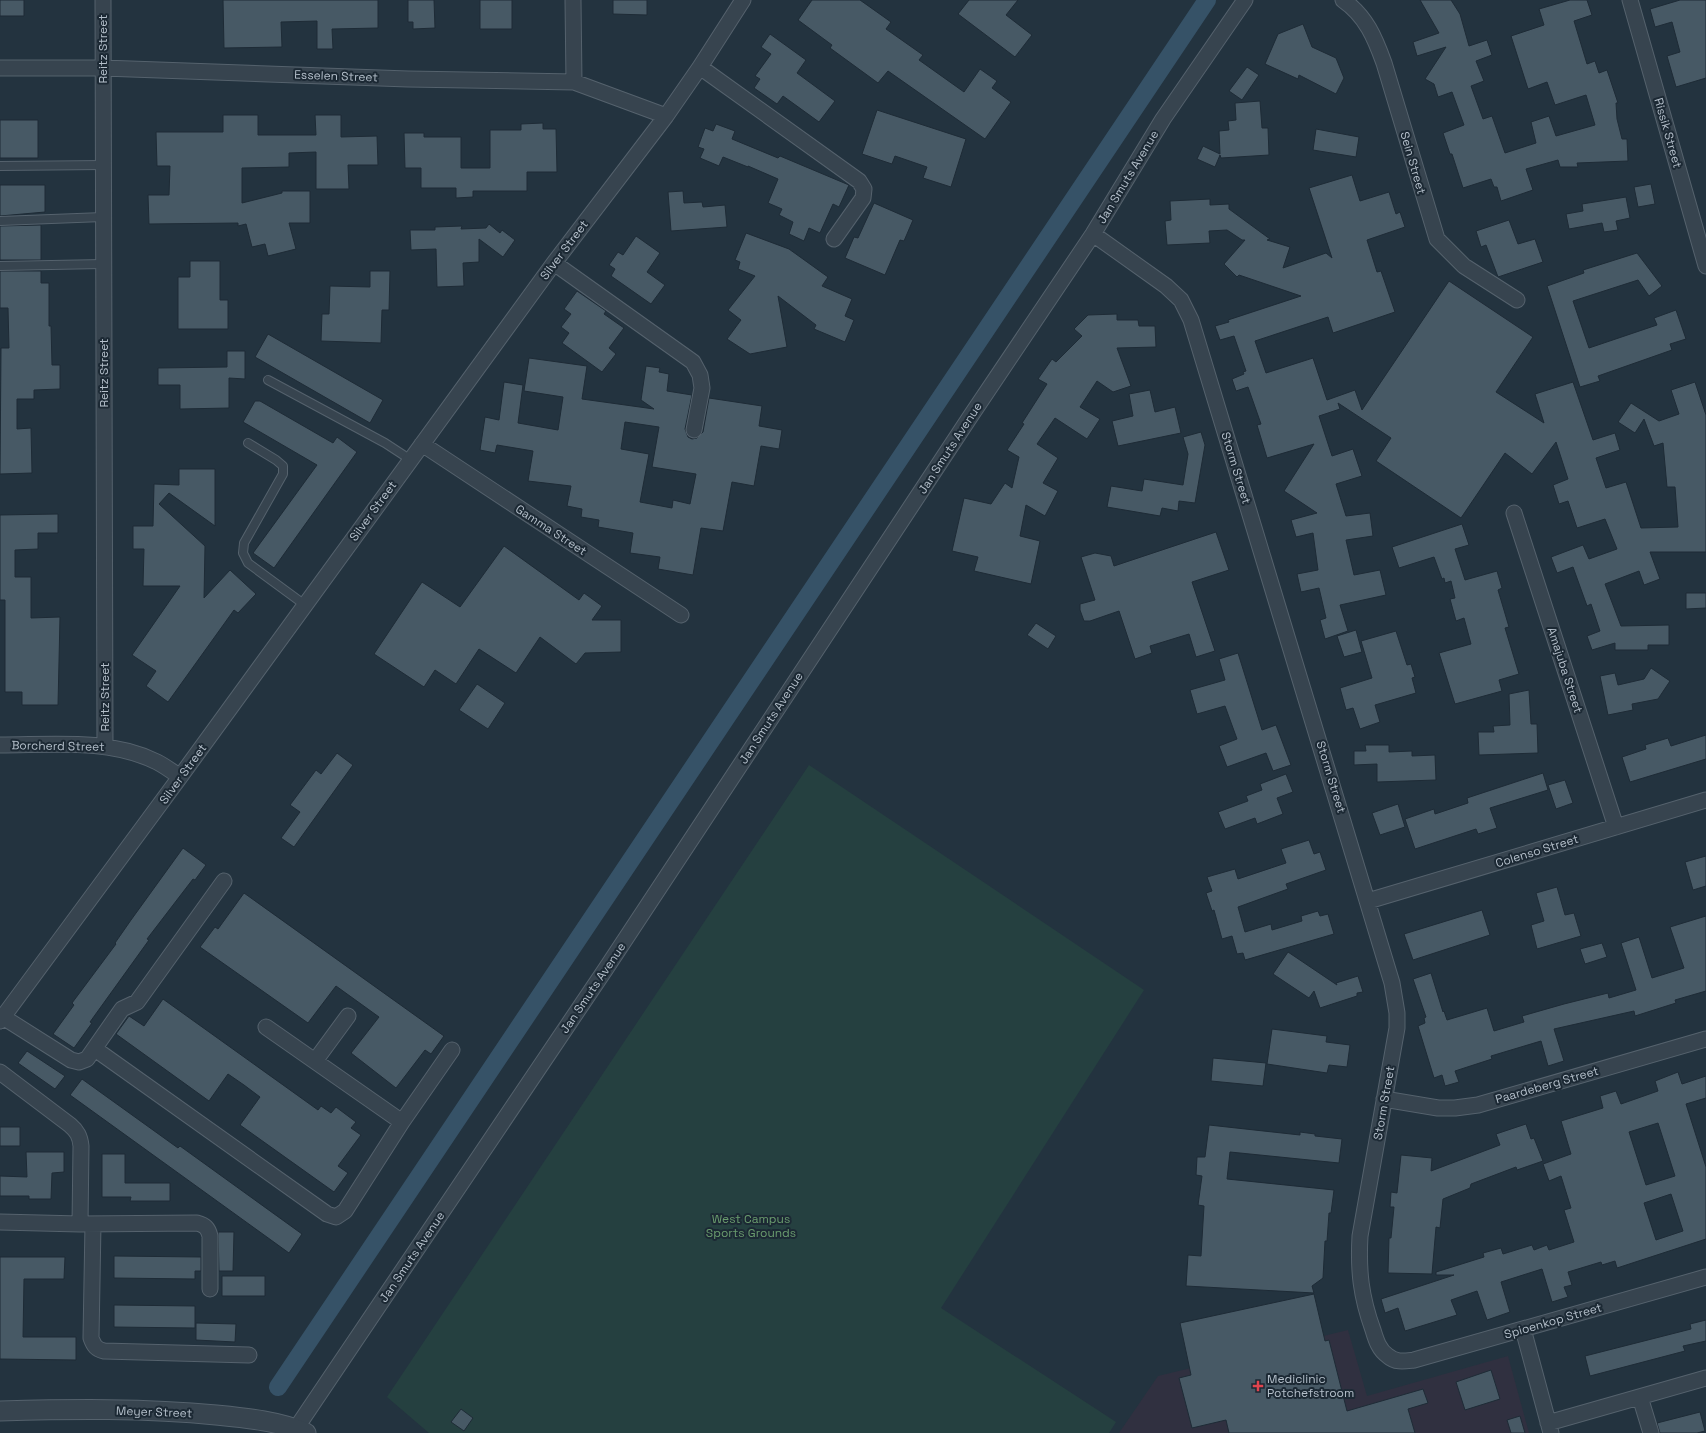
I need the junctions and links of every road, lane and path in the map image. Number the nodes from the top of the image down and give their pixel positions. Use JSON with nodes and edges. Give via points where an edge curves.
{"nodes":[{"id":1,"x":103,"y":0,"type":"edge"},
{"id":2,"x":573,"y":0,"type":"edge"},
{"id":3,"x":743,"y":0,"type":"edge"},
{"id":4,"x":1245,"y":0,"type":"edge"},
{"id":5,"x":1343,"y":0,"type":"edge"},
{"id":6,"x":1630,"y":0,"type":"edge"},
{"id":7,"x":700,"y":67,"type":"junction"},
{"id":8,"x":0,"y":68,"type":"edge"},
{"id":9,"x":103,"y":68,"type":"junction"},
{"id":10,"x":574,"y":82,"type":"junction"},
{"id":11,"x":666,"y":116,"type":"junction"},
{"id":12,"x":103,"y":165,"type":"junction"},
{"id":13,"x":0,"y":166,"type":"edge"},
{"id":14,"x":103,"y":217,"type":"junction"},
{"id":15,"x":0,"y":221,"type":"edge"},
{"id":16,"x":1093,"y":234,"type":"junction"},
{"id":17,"x":834,"y":239,"type":"dead end"},
{"id":18,"x":554,"y":263,"type":"junction"},
{"id":19,"x":103,"y":264,"type":"junction"},
{"id":20,"x":0,"y":266,"type":"edge"},
{"id":21,"x":1706,"y":266,"type":"edge"},
{"id":22,"x":1517,"y":300,"type":"dead end"},
{"id":23,"x":268,"y":380,"type":"dead end"},
{"id":24,"x":694,"y":430,"type":"dead end"},
{"id":25,"x":248,"y":443,"type":"dead end"},
{"id":26,"x":422,"y":444,"type":"junction"},
{"id":27,"x":411,"y":460,"type":"junction"},
{"id":28,"x":1514,"y":513,"type":"dead end"},
{"id":29,"x":305,"y":605,"type":"junction"},
{"id":30,"x":681,"y":615,"type":"dead end"},
{"id":31,"x":0,"y":745,"type":"edge"},
{"id":32,"x":105,"y":745,"type":"junction"},
{"id":33,"x":180,"y":777,"type":"junction"},
{"id":34,"x":1706,"y":800,"type":"edge"},
{"id":35,"x":1616,"y":827,"type":"junction"},
{"id":36,"x":224,"y":881,"type":"dead end"},
{"id":37,"x":1368,"y":901,"type":"junction"},
{"id":38,"x":348,"y":1016,"type":"dead end"},
{"id":39,"x":2,"y":1019,"type":"edge"},
{"id":40,"x":266,"y":1026,"type":"dead end"},
{"id":41,"x":1706,"y":1039,"type":"edge"},
{"id":42,"x":95,"y":1049,"type":"junction"},
{"id":43,"x":452,"y":1050,"type":"dead end"},
{"id":44,"x":316,"y":1061,"type":"junction"},
{"id":45,"x":0,"y":1072,"type":"edge"},
{"id":46,"x":1384,"y":1099,"type":"junction"},
{"id":47,"x":402,"y":1122,"type":"junction"},
{"id":48,"x":0,"y":1222,"type":"edge"},
{"id":49,"x":87,"y":1224,"type":"junction"},
{"id":50,"x":1706,"y":1277,"type":"edge"},
{"id":51,"x":210,"y":1289,"type":"dead end"},
{"id":52,"x":1522,"y":1329,"type":"junction"},
{"id":53,"x":249,"y":1355,"type":"dead end"},
{"id":54,"x":1399,"y":1362,"type":"joint"},
{"id":55,"x":1706,"y":1378,"type":"edge"},
{"id":56,"x":1640,"y":1397,"type":"junction"},
{"id":57,"x":0,"y":1411,"type":"edge"},
{"id":58,"x":1549,"y":1428,"type":"edge"},
{"id":59,"x":299,"y":1432,"type":"edge"},
{"id":60,"x":1650,"y":1433,"type":"edge"}],
"edges":[{"from":1,"to":9,"type":"street","name":"Reitz Street"},
{"from":2,"to":10,"type":"street"},
{"from":3,"to":7,"type":"street","name":"Silver Street"},
{"from":4,"to":16,"type":"street","name":"Jan Smuts Avenue","via":[[1162,119]]},
{"from":5,"to":22,"type":"street","name":"Sein Street","via":[[1360,15],[1374,38],[1384,63],[1437,239],[1464,266]]},
{"from":6,"to":21,"type":"street","name":"Rissik Street"},
{"from":7,"to":11,"type":"street","name":"Silver Street"},
{"from":7,"to":17,"type":"street","via":[[859,181],[864,189],[863,198]]},
{"from":8,"to":9,"type":"street","name":"Esselen Street"},
{"from":9,"to":10,"type":"street","name":"Esselen Street","via":[[400,79]]},
{"from":9,"to":12,"type":"street","name":"Reitz Street"},
{"from":10,"to":11,"type":"street","name":"Esselen Street"},
{"from":11,"to":18,"type":"street","name":"Silver Street"},
{"from":12,"to":13,"type":"lane"},
{"from":12,"to":14,"type":"street","name":"Reitz Street"},
{"from":14,"to":15,"type":"lane"},
{"from":14,"to":19,"type":"street","name":"Reitz Street"},
{"from":16,"to":37,"type":"street","name":"Storm Street","via":[[1166,286],[1181,300],[1191,320]]},
{"from":16,"to":59,"type":"street","name":"Jan Smuts Avenue"},
{"from":18,"to":24,"type":"street","via":[[693,362],[700,375],[702,388]]},
{"from":18,"to":26,"type":"street","name":"Silver Street"},
{"from":19,"to":20,"type":"lane"},
{"from":19,"to":32,"type":"street","name":"Reitz Street"},
{"from":23,"to":27,"type":"lane","via":[[385,443]]},
{"from":25,"to":29,"type":"lane","via":[[283,466],[283,474],[244,544],[243,553],[248,564]]},
{"from":26,"to":27,"type":"street","name":"Silver Street"},
{"from":26,"to":30,"type":"street","name":"Gamma Street"},
{"from":27,"to":29,"type":"street","name":"Silver Street"},
{"from":28,"to":35,"type":"street","name":"Amajuba Street"},
{"from":29,"to":33,"type":"street","name":"Silver Street"},
{"from":31,"to":32,"type":"street","name":"Borcherd Street"},
{"from":32,"to":33,"type":"street","name":"Borcherd Street","via":[[158,762]]},
{"from":33,"to":39,"type":"street","name":"Silver Street"},
{"from":34,"to":35,"type":"street","name":"Colenso Street"},
{"from":35,"to":37,"type":"street","name":"Colenso Street"},
{"from":36,"to":42,"type":"street","via":[[137,1002],[122,1009]]},
{"from":37,"to":46,"type":"street","name":"Storm Street","via":[[1392,983],[1397,1013],[1397,1028]]},
{"from":38,"to":44,"type":"street"},
{"from":39,"to":42,"type":"street","via":[[75,1062],[87,1059]]},
{"from":40,"to":44,"type":"street"},
{"from":41,"to":46,"type":"street","name":"Paardeberg Street","via":[[1478,1105],[1438,1108]]},
{"from":42,"to":47,"type":"street","via":[[331,1216],[341,1215],[345,1211]]},
{"from":43,"to":47,"type":"street"},
{"from":44,"to":47,"type":"street"},
{"from":45,"to":49,"type":"street","via":[[70,1125],[80,1138]]},
{"from":46,"to":54,"type":"street","name":"Storm Street","via":[[1360,1236],[1360,1287],[1380,1349],[1388,1357]]},
{"from":48,"to":49,"type":"street"},
{"from":49,"to":51,"type":"street","via":[[203,1225],[210,1236]]},
{"from":49,"to":53,"type":"street","via":[[93,1345],[104,1351]]},
{"from":50,"to":52,"type":"street","name":"Spioenkop Street"},
{"from":52,"to":54,"type":"street","name":"Spioenkop Street"},
{"from":52,"to":58,"type":"street"},
{"from":55,"to":56,"type":"street"},
{"from":56,"to":58,"type":"street"},
{"from":56,"to":60,"type":"street"},
{"from":57,"to":59,"type":"street","name":"Meyer Street","via":[[190,1413],[243,1418]]}]}
